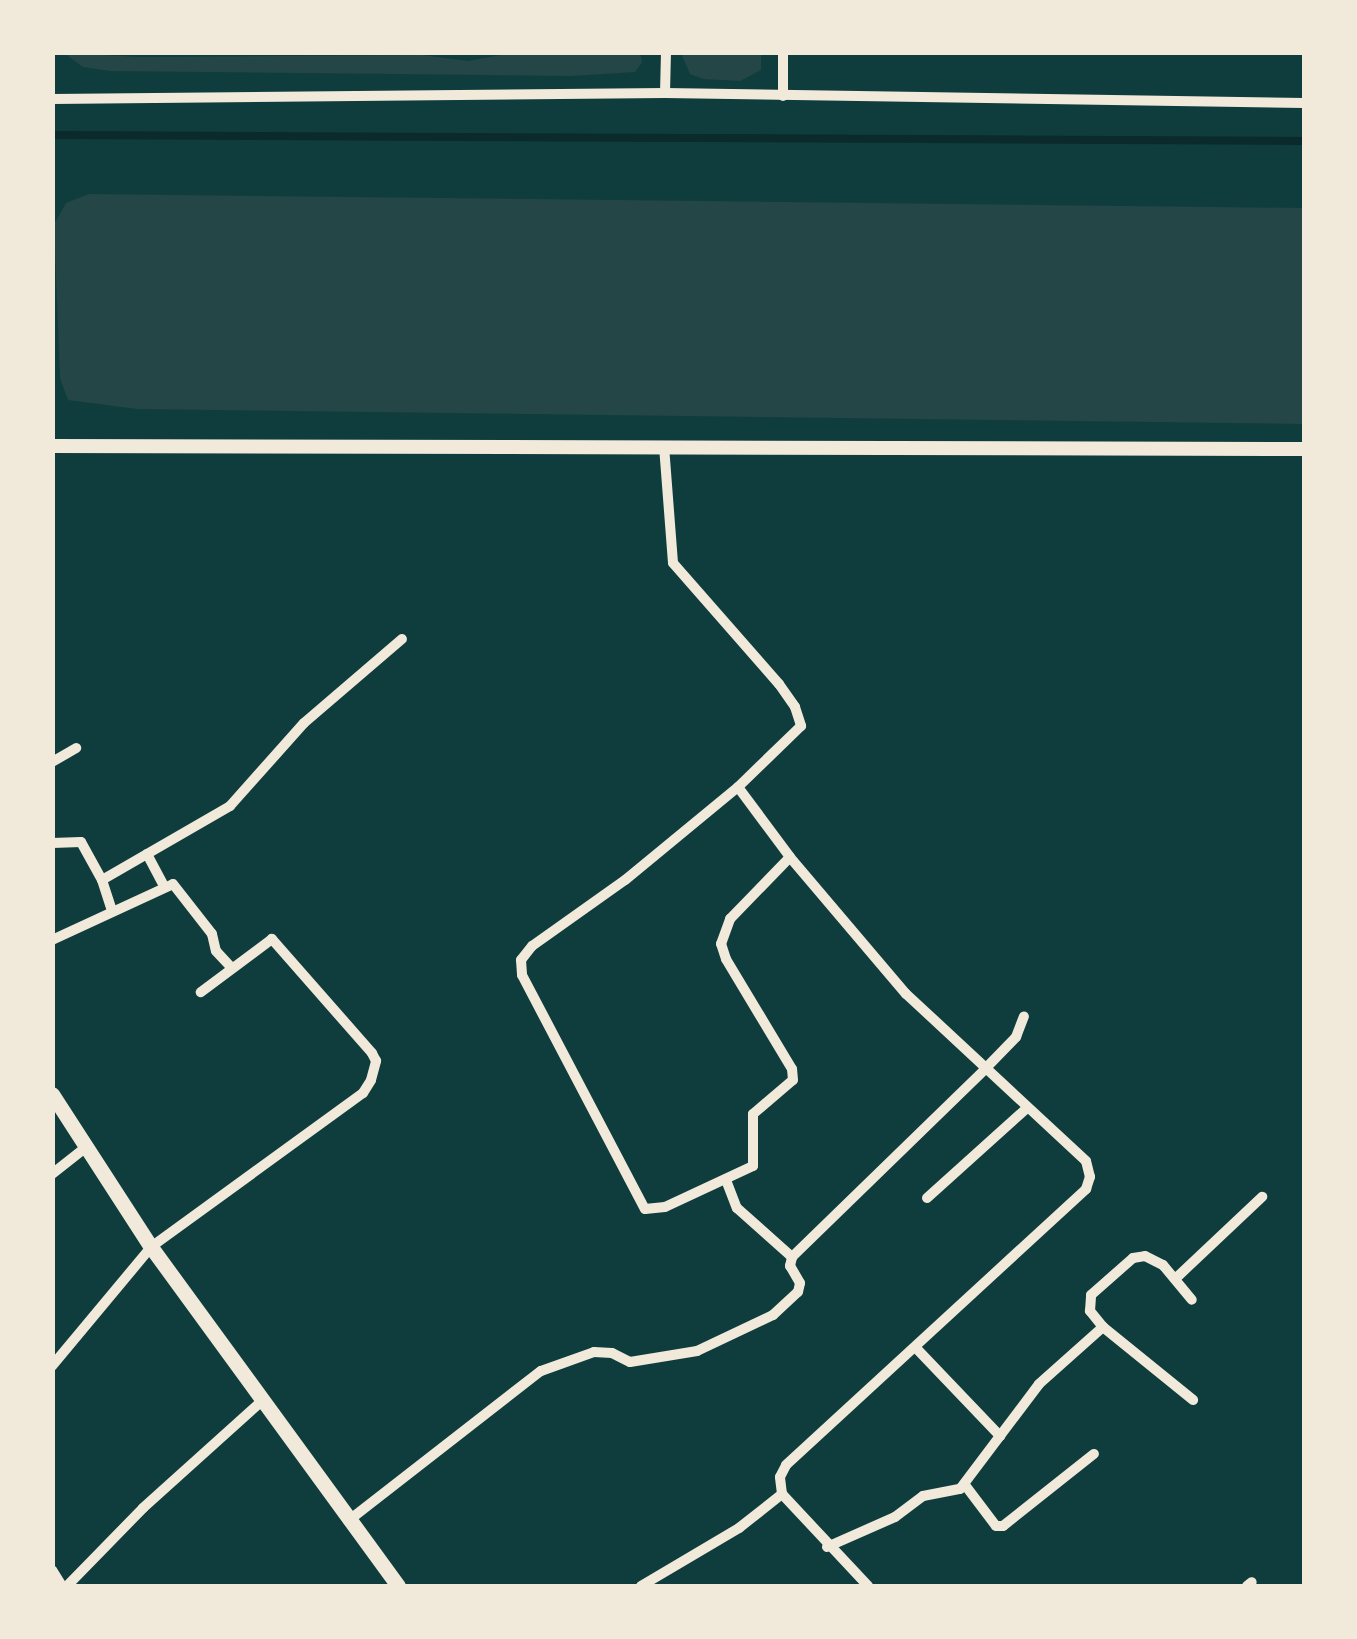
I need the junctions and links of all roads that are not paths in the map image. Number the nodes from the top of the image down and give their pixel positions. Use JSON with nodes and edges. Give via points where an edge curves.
{"nodes":[{"id":1,"x":666,"y":52,"type":"edge"},
{"id":2,"x":784,"y":52,"type":"edge"},
{"id":3,"x":665,"y":93,"type":"junction"},
{"id":4,"x":783,"y":96,"type":"junction"},
{"id":5,"x":52,"y":99,"type":"edge"},
{"id":6,"x":1304,"y":103,"type":"edge"},
{"id":7,"x":52,"y":446,"type":"edge"},
{"id":8,"x":664,"y":446,"type":"junction"},
{"id":9,"x":1304,"y":449,"type":"edge"},
{"id":10,"x":402,"y":639,"type":"dead end"},
{"id":11,"x":76,"y":748,"type":"dead end"},
{"id":12,"x":52,"y":762,"type":"edge"},
{"id":13,"x":738,"y":786,"type":"junction"},
{"id":14,"x":52,"y":843,"type":"edge"},
{"id":15,"x":147,"y":854,"type":"junction"},
{"id":16,"x":790,"y":858,"type":"junction"},
{"id":17,"x":102,"y":880,"type":"junction"},
{"id":18,"x":164,"y":886,"type":"junction"},
{"id":19,"x":112,"y":912,"type":"junction"},
{"id":20,"x":52,"y":940,"type":"edge"},
{"id":21,"x":232,"y":968,"type":"junction"},
{"id":22,"x":201,"y":992,"type":"dead end"},
{"id":23,"x":1024,"y":1016,"type":"dead end"},
{"id":24,"x":985,"y":1069,"type":"junction"},
{"id":25,"x":52,"y":1094,"type":"edge"},
{"id":26,"x":1026,"y":1110,"type":"junction"},
{"id":27,"x":84,"y":1148,"type":"junction"},
{"id":28,"x":52,"y":1174,"type":"edge"},
{"id":29,"x":726,"y":1180,"type":"junction"},
{"id":30,"x":1262,"y":1197,"type":"dead end"},
{"id":31,"x":927,"y":1198,"type":"dead end"},
{"id":32,"x":151,"y":1246,"type":"junction"},
{"id":33,"x":792,"y":1257,"type":"junction"},
{"id":34,"x":1175,"y":1280,"type":"junction"},
{"id":35,"x":1192,"y":1300,"type":"dead end"},
{"id":36,"x":1103,"y":1327,"type":"junction"},
{"id":37,"x":916,"y":1348,"type":"junction"},
{"id":38,"x":52,"y":1366,"type":"edge"},
{"id":39,"x":1193,"y":1400,"type":"dead end"},
{"id":40,"x":262,"y":1401,"type":"junction"},
{"id":41,"x":1000,"y":1436,"type":"junction"},
{"id":42,"x":1094,"y":1454,"type":"dead end"},
{"id":43,"x":965,"y":1485,"type":"junction"},
{"id":44,"x":782,"y":1494,"type":"junction"},
{"id":45,"x":348,"y":1521,"type":"junction"},
{"id":46,"x":827,"y":1546,"type":"junction"},
{"id":47,"x":52,"y":1570,"type":"edge"},
{"id":48,"x":64,"y":1586,"type":"edge"},
{"id":49,"x":398,"y":1586,"type":"edge"},
{"id":50,"x":641,"y":1586,"type":"edge"},
{"id":51,"x":868,"y":1586,"type":"edge"}],
"edges":[{"from":1,"to":3,"type":"street"},
{"from":2,"to":4,"type":"street"},
{"from":3,"to":4,"type":"street"},
{"from":3,"to":5,"type":"street"},
{"from":4,"to":6,"type":"street"},
{"from":7,"to":8,"type":"street"},
{"from":8,"to":9,"type":"street"},
{"from":8,"to":13,"type":"street","via":[[673,562],[800,717],[798,732]]},
{"from":10,"to":15,"type":"street","via":[[304,724],[230,806]]},
{"from":11,"to":12,"type":"street"},
{"from":13,"to":16,"type":"street"},
{"from":13,"to":29,"type":"street","via":[[532,946],[520,968],[645,1209]]},
{"from":14,"to":17,"type":"street","via":[[81,842]]},
{"from":15,"to":17,"type":"street"},
{"from":15,"to":18,"type":"street"},
{"from":16,"to":24,"type":"street","via":[[906,994]]},
{"from":16,"to":29,"type":"street","via":[[748,897],[721,936],[726,960],[794,1075],[753,1114],[753,1166]]},
{"from":17,"to":19,"type":"street"},
{"from":18,"to":19,"type":"street"},
{"from":18,"to":21,"type":"street","via":[[178,888]]},
{"from":19,"to":20,"type":"street"},
{"from":21,"to":22,"type":"street"},
{"from":21,"to":32,"type":"street","via":[[272,939],[376,1061],[363,1094]]},
{"from":23,"to":24,"type":"street","via":[[1020,1031]]},
{"from":24,"to":26,"type":"street"},
{"from":24,"to":33,"type":"street"},
{"from":25,"to":27,"type":"main road"},
{"from":26,"to":31,"type":"street"},
{"from":26,"to":37,"type":"street","via":[[1086,1161],[1086,1189]]},
{"from":27,"to":28,"type":"street"},
{"from":27,"to":32,"type":"main road"},
{"from":29,"to":33,"type":"street","via":[[737,1208]]},
{"from":30,"to":34,"type":"street"},
{"from":32,"to":38,"type":"street"},
{"from":32,"to":40,"type":"main road"},
{"from":33,"to":45,"type":"street","via":[[798,1292],[752,1328],[697,1351],[630,1362],[594,1352],[542,1372]]},
{"from":34,"to":35,"type":"street"},
{"from":34,"to":36,"type":"street","via":[[1154,1259],[1133,1258],[1091,1294],[1090,1311]]},
{"from":36,"to":39,"type":"street"},
{"from":36,"to":41,"type":"street","via":[[1038,1384]]},
{"from":37,"to":41,"type":"street"},
{"from":37,"to":44,"type":"street","via":[[786,1465]]},
{"from":40,"to":45,"type":"main road"},
{"from":40,"to":48,"type":"street"},
{"from":41,"to":43,"type":"street"},
{"from":42,"to":43,"type":"street","via":[[1002,1526]]},
{"from":43,"to":46,"type":"street","via":[[922,1496],[895,1517]]},
{"from":44,"to":46,"type":"street"},
{"from":44,"to":50,"type":"street"},
{"from":45,"to":49,"type":"main road"},
{"from":46,"to":51,"type":"street"},
{"from":47,"to":48,"type":"street"}]}
